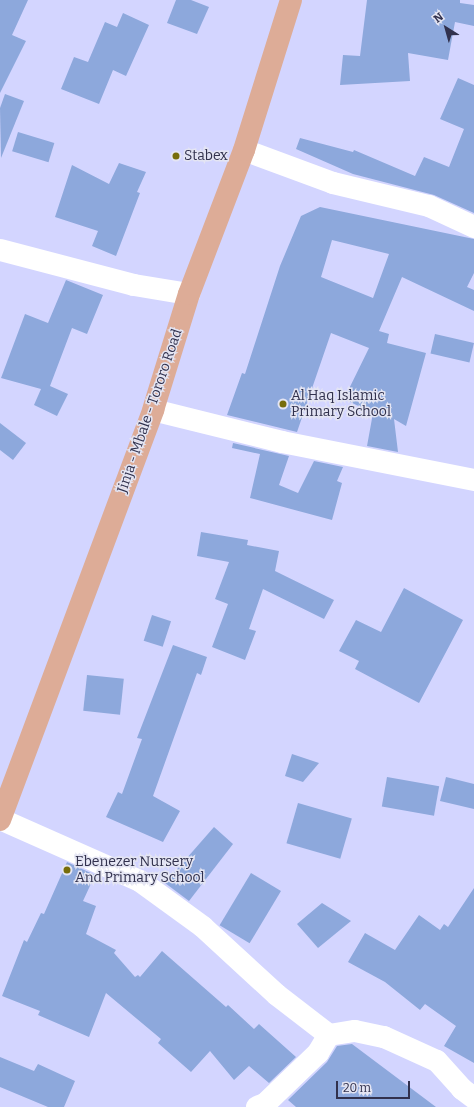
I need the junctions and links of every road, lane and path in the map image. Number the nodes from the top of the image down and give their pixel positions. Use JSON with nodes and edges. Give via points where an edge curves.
{"nodes":[{"id":1,"x":291,"y":0,"type":"edge"},
{"id":2,"x":244,"y":150,"type":"junction"},
{"id":3,"x":474,"y":228,"type":"edge"},
{"id":4,"x":0,"y":250,"type":"edge"},
{"id":5,"x":189,"y":294,"type":"junction"},
{"id":6,"x":153,"y":410,"type":"junction"},
{"id":7,"x":474,"y":480,"type":"edge"},
{"id":8,"x":0,"y":820,"type":"edge"},
{"id":9,"x":329,"y":1035,"type":"junction"},
{"id":10,"x":474,"y":1098,"type":"edge"},
{"id":11,"x":257,"y":1107,"type":"edge"}],
"edges":[{"from":1,"to":2,"type":"main road","name":"Jinja - Mbale - Tororo Road"},
{"from":2,"to":3,"type":"street","via":[[333,183],[429,206]]},
{"from":2,"to":5,"type":"main road","name":"Jinja - Mbale - Tororo Road"},
{"from":4,"to":5,"type":"street","via":[[134,285]]},
{"from":5,"to":6,"type":"main road","name":"Jinja - Mbale - Tororo Road"},
{"from":6,"to":7,"type":"street","via":[[282,442]]},
{"from":6,"to":8,"type":"main road","name":"Jinja - Mbale - Tororo Road"},
{"from":8,"to":9,"type":"street","via":[[140,881],[203,927],[277,995]]},
{"from":9,"to":10,"type":"street","via":[[355,1030],[384,1037],[437,1061],[462,1089]]},
{"from":9,"to":11,"type":"street","via":[[318,1053],[265,1104]]}]}
